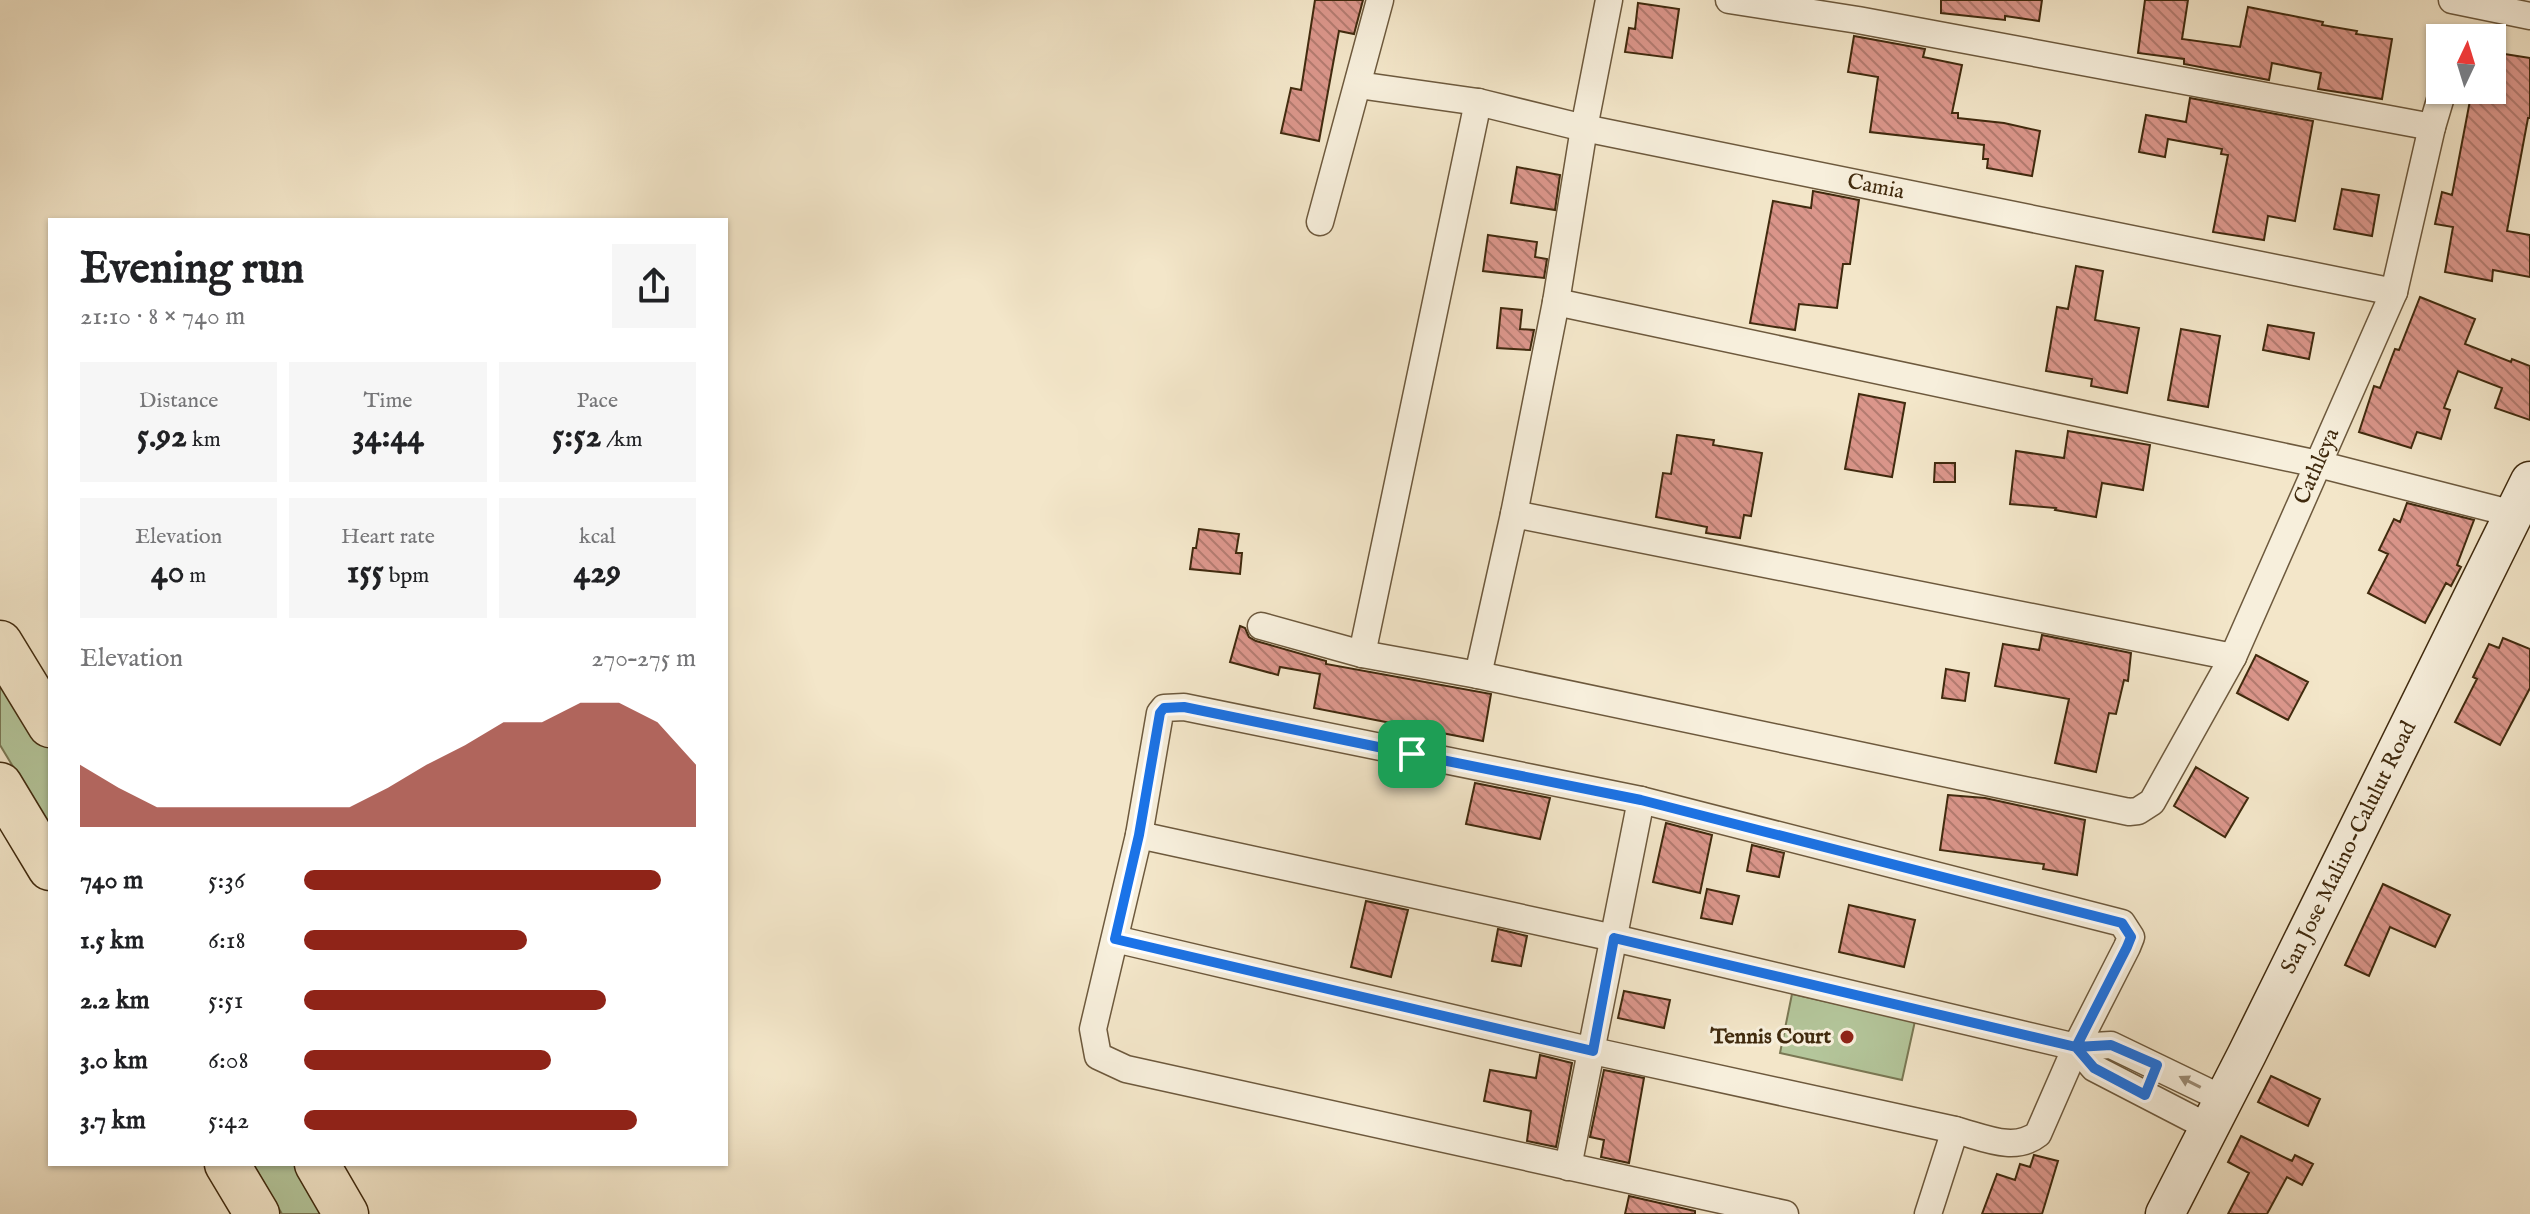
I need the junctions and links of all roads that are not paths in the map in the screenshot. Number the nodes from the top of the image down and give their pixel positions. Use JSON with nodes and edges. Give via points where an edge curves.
{"nodes":[{"id":1,"x":1380,"y":0,"type":"edge"},
{"id":2,"x":1609,"y":0,"type":"edge"},
{"id":3,"x":1729,"y":0,"type":"edge"},
{"id":4,"x":2452,"y":0,"type":"edge"},
{"id":5,"x":2530,"y":16,"type":"edge"},
{"id":6,"x":1358,"y":85,"type":"junction"},
{"id":7,"x":1478,"y":102,"type":"junction"},
{"id":8,"x":2439,"y":104,"type":"edge"},
{"id":9,"x":2432,"y":127,"type":"junction"},
{"id":10,"x":1584,"y":128,"type":"junction"},
{"id":11,"x":1320,"y":222,"type":"dead end"},
{"id":12,"x":2394,"y":292,"type":"junction"},
{"id":13,"x":1556,"y":302,"type":"junction"},
{"id":14,"x":2318,"y":464,"type":"junction"},
{"id":15,"x":2522,"y":498,"type":"edge"},
{"id":16,"x":1514,"y":514,"type":"junction"},
{"id":17,"x":1261,"y":626,"type":"dead end"},
{"id":18,"x":0,"y":643,"type":"edge"},
{"id":19,"x":1362,"y":654,"type":"junction"},
{"id":20,"x":2233,"y":657,"type":"junction"},
{"id":21,"x":1478,"y":675,"type":"junction"},
{"id":22,"x":48,"y":722,"type":"edge"},
{"id":23,"x":0,"y":785,"type":"edge"},
{"id":24,"x":1641,"y":800,"type":"junction"},
{"id":25,"x":1139,"y":835,"type":"junction"},
{"id":26,"x":48,"y":865,"type":"edge"},
{"id":27,"x":1614,"y":938,"type":"junction"},
{"id":28,"x":1115,"y":939,"type":"junction"},
{"id":29,"x":2076,"y":1047,"type":"junction"},
{"id":30,"x":1593,"y":1051,"type":"junction"},
{"id":31,"x":2157,"y":1065,"type":"junction"},
{"id":32,"x":2145,"y":1095,"type":"junction"},
{"id":33,"x":2215,"y":1113,"type":"junction"},
{"id":34,"x":1955,"y":1130,"type":"junction"},
{"id":35,"x":228,"y":1166,"type":"edge"},
{"id":36,"x":318,"y":1166,"type":"edge"},
{"id":37,"x":1568,"y":1167,"type":"junction"},
{"id":38,"x":257,"y":1214,"type":"edge"},
{"id":39,"x":346,"y":1214,"type":"edge"},
{"id":40,"x":1785,"y":1214,"type":"edge"},
{"id":41,"x":1928,"y":1214,"type":"edge"},
{"id":42,"x":2165,"y":1214,"type":"edge"}],
"edges":[{"from":1,"to":6,"type":"street"},
{"from":2,"to":10,"type":"street"},
{"from":3,"to":9,"type":"street"},
{"from":4,"to":5,"type":"street"},
{"from":6,"to":7,"type":"street","name":"Camia"},
{"from":6,"to":11,"type":"street"},
{"from":7,"to":10,"type":"street","name":"Camia"},
{"from":7,"to":19,"type":"street"},
{"from":8,"to":9,"type":"street","name":"Cathleya"},
{"from":9,"to":12,"type":"street","name":"Cathleya"},
{"from":10,"to":12,"type":"street","name":"Camia"},
{"from":10,"to":13,"type":"street"},
{"from":12,"to":14,"type":"street","name":"Cathleya"},
{"from":13,"to":14,"type":"street"},
{"from":13,"to":16,"type":"street"},
{"from":14,"to":15,"type":"street"},
{"from":14,"to":20,"type":"street","name":"Cathleya"},
{"from":15,"to":33,"type":"main road","name":"San Jose Malino-Calulut Road"},
{"from":16,"to":20,"type":"street"},
{"from":16,"to":21,"type":"street"},
{"from":17,"to":19,"type":"street"},
{"from":18,"to":22,"type":"highway"},
{"from":19,"to":21,"type":"street"},
{"from":20,"to":21,"type":"street","name":"Cathleya","via":[[2152,802],[2129,812]]},
{"from":23,"to":26,"type":"highway"},
{"from":24,"to":25,"type":"street","via":[[1174,706],[1160,713]]},
{"from":24,"to":27,"type":"street"},
{"from":24,"to":29,"type":"street","via":[[2122,923],[2131,937]]},
{"from":25,"to":27,"type":"street"},
{"from":25,"to":28,"type":"street"},
{"from":27,"to":29,"type":"street"},
{"from":27,"to":30,"type":"street"},
{"from":28,"to":30,"type":"street"},
{"from":28,"to":37,"type":"street","via":[[1093,1029],[1098,1056],[1107,1062]]},
{"from":29,"to":31,"type":"street","via":[[2111,1045]]},
{"from":29,"to":32,"type":"street","via":[[2094,1068]]},
{"from":29,"to":34,"type":"street","via":[[2038,1134],[2027,1142],[2015,1145]]},
{"from":30,"to":34,"type":"street"},
{"from":30,"to":37,"type":"street"},
{"from":31,"to":32,"type":"street"},
{"from":33,"to":31,"type":"street","one_way":true},
{"from":32,"to":33,"type":"street"},
{"from":33,"to":42,"type":"main road","name":"San Jose Malino-Calulut Road"},
{"from":34,"to":41,"type":"street"},
{"from":35,"to":38,"type":"highway"},
{"from":36,"to":39,"type":"highway"},
{"from":37,"to":40,"type":"street"}]}
